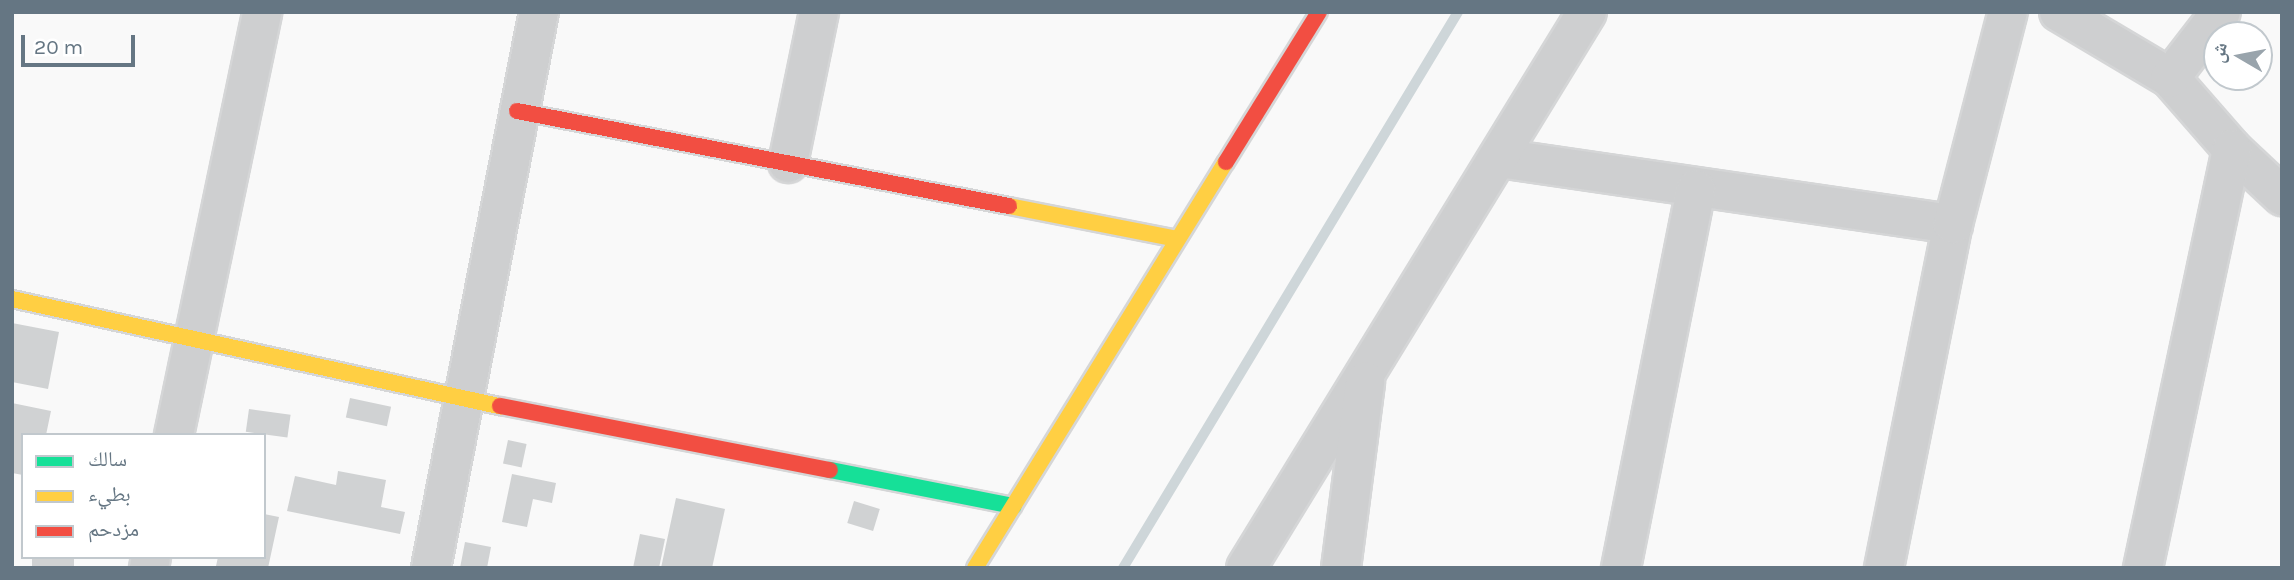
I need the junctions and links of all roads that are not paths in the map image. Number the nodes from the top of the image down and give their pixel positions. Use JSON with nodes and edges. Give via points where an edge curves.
{"nodes":[{"id":1,"x":262,"y":12,"type":"edge"},
{"id":2,"x":539,"y":12,"type":"edge"},
{"id":3,"x":819,"y":12,"type":"edge"},
{"id":4,"x":1319,"y":12,"type":"edge"},
{"id":5,"x":1587,"y":12,"type":"edge"},
{"id":6,"x":2008,"y":12,"type":"edge"},
{"id":7,"x":2059,"y":12,"type":"edge"},
{"id":8,"x":2221,"y":12,"type":"edge"},
{"id":9,"x":2169,"y":78,"type":"junction"},
{"id":10,"x":517,"y":111,"type":"junction"},
{"id":11,"x":2232,"y":149,"type":"junction"},
{"id":12,"x":1499,"y":158,"type":"junction"},
{"id":13,"x":788,"y":163,"type":"junction"},
{"id":14,"x":1696,"y":189,"type":"junction"},
{"id":15,"x":2282,"y":196,"type":"edge"},
{"id":16,"x":1953,"y":223,"type":"junction"},
{"id":17,"x":1177,"y":239,"type":"junction"},
{"id":18,"x":12,"y":299,"type":"edge"},
{"id":19,"x":192,"y":340,"type":"junction"},
{"id":20,"x":1367,"y":366,"type":"junction"},
{"id":21,"x":463,"y":398,"type":"junction"},
{"id":22,"x":174,"y":433,"type":"edge"},
{"id":23,"x":1014,"y":506,"type":"junction"},
{"id":24,"x":431,"y":568,"type":"edge"},
{"id":25,"x":975,"y":568,"type":"edge"},
{"id":26,"x":1245,"y":568,"type":"edge"},
{"id":27,"x":1341,"y":568,"type":"edge"},
{"id":28,"x":1621,"y":568,"type":"edge"},
{"id":29,"x":1884,"y":568,"type":"edge"},
{"id":30,"x":2143,"y":568,"type":"edge"}],
"edges":[{"from":1,"to":19,"type":"street"},
{"from":2,"to":10,"type":"street"},
{"from":3,"to":13,"type":"street"},
{"from":4,"to":17,"type":"street"},
{"from":5,"to":12,"type":"street"},
{"from":6,"to":16,"type":"street"},
{"from":7,"to":9,"type":"street"},
{"from":8,"to":9,"type":"street"},
{"from":9,"to":11,"type":"street"},
{"from":10,"to":13,"type":"street"},
{"from":10,"to":21,"type":"street"},
{"from":11,"to":15,"type":"street"},
{"from":11,"to":30,"type":"street"},
{"from":12,"to":14,"type":"street"},
{"from":12,"to":20,"type":"street"},
{"from":13,"to":17,"type":"street"},
{"from":14,"to":16,"type":"street"},
{"from":14,"to":28,"type":"street"},
{"from":16,"to":29,"type":"street"},
{"from":17,"to":23,"type":"street"},
{"from":18,"to":19,"type":"street"},
{"from":19,"to":21,"type":"street"},
{"from":19,"to":22,"type":"street"},
{"from":20,"to":26,"type":"street"},
{"from":20,"to":27,"type":"street"},
{"from":21,"to":23,"type":"street"},
{"from":21,"to":24,"type":"street"},
{"from":23,"to":25,"type":"street"}]}
